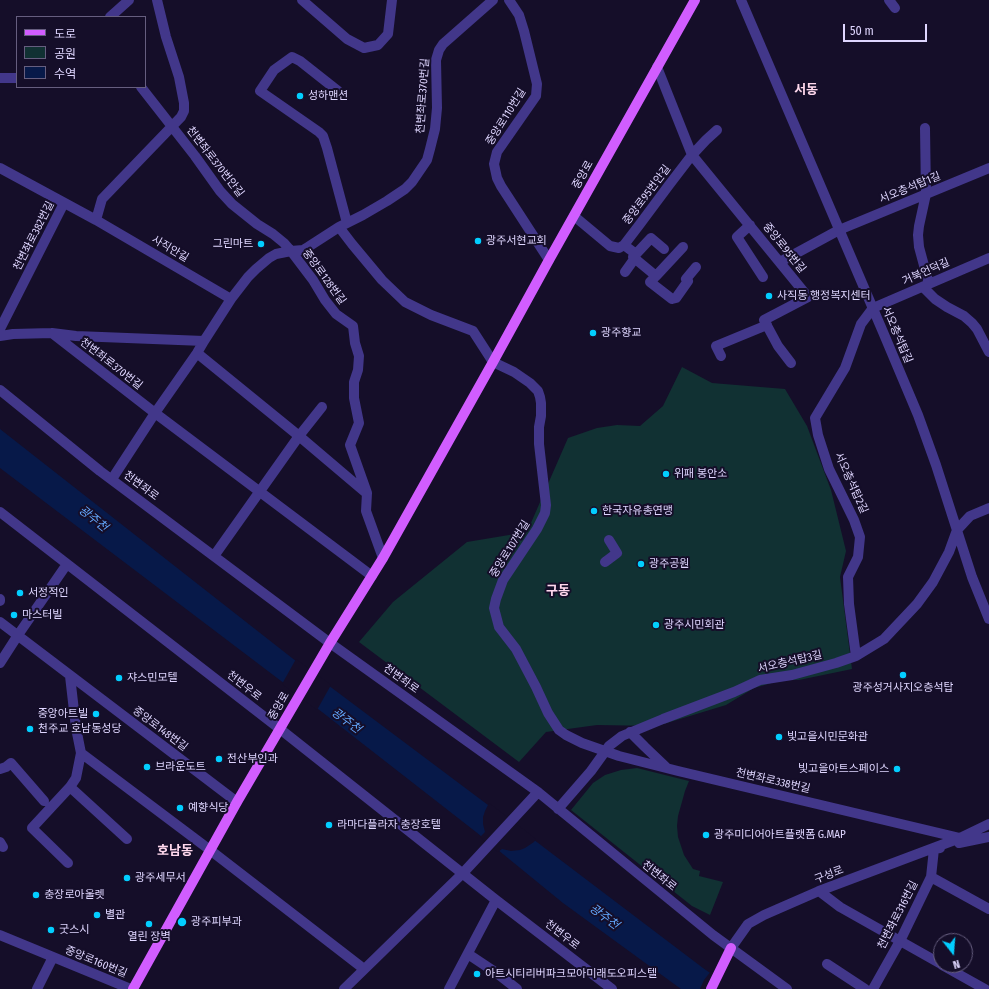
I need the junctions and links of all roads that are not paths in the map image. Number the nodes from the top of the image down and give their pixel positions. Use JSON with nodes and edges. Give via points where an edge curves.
{"nodes":[{"id":1,"x":129,"y":0,"type":"edge"},
{"id":2,"x":158,"y":0,"type":"edge"},
{"id":3,"x":302,"y":0,"type":"edge"},
{"id":4,"x":392,"y":0,"type":"edge"},
{"id":5,"x":493,"y":0,"type":"edge"},
{"id":6,"x":509,"y":0,"type":"edge"},
{"id":7,"x":695,"y":0,"type":"edge"},
{"id":8,"x":741,"y":0,"type":"edge"},
{"id":9,"x":111,"y":16,"type":"edge"},
{"id":10,"x":657,"y":67,"type":"junction"},
{"id":11,"x":0,"y":78,"type":"edge"},
{"id":12,"x":16,"y":78,"type":"edge"},
{"id":13,"x":142,"y":88,"type":"edge"},
{"id":14,"x":338,"y":91,"type":"dead end"},
{"id":15,"x":171,"y":126,"type":"junction"},
{"id":16,"x":925,"y":128,"type":"dead end"},
{"id":17,"x":717,"y":130,"type":"dead end"},
{"id":18,"x":692,"y":155,"type":"junction"},
{"id":19,"x":0,"y":168,"type":"edge"},
{"id":20,"x":989,"y":168,"type":"edge"},
{"id":21,"x":926,"y":194,"type":"junction"},
{"id":22,"x":64,"y":202,"type":"junction"},
{"id":23,"x":574,"y":216,"type":"junction"},
{"id":24,"x":96,"y":220,"type":"junction"},
{"id":25,"x":343,"y":225,"type":"junction"},
{"id":26,"x":750,"y":225,"type":"junction"},
{"id":27,"x":839,"y":230,"type":"junction"},
{"id":28,"x":621,"y":247,"type":"junction"},
{"id":29,"x":683,"y":247,"type":"dead end"},
{"id":30,"x":664,"y":249,"type":"dead end"},
{"id":31,"x":291,"y":251,"type":"junction"},
{"id":32,"x":636,"y":256,"type":"junction"},
{"id":33,"x":989,"y":258,"type":"edge"},
{"id":34,"x":548,"y":260,"type":"junction"},
{"id":35,"x":780,"y":262,"type":"junction"},
{"id":36,"x":696,"y":267,"type":"dead end"},
{"id":37,"x":625,"y":272,"type":"dead end"},
{"id":38,"x":656,"y":276,"type":"junction"},
{"id":39,"x":763,"y":277,"type":"dead end"},
{"id":40,"x":926,"y":285,"type":"junction"},
{"id":41,"x":231,"y":299,"type":"junction"},
{"id":42,"x":873,"y":308,"type":"junction"},
{"id":43,"x":1,"y":324,"type":"edge"},
{"id":44,"x":767,"y":325,"type":"junction"},
{"id":45,"x":52,"y":333,"type":"junction"},
{"id":46,"x":0,"y":336,"type":"edge"},
{"id":47,"x":204,"y":341,"type":"junction"},
{"id":48,"x":989,"y":352,"type":"edge"},
{"id":49,"x":197,"y":353,"type":"junction"},
{"id":50,"x":721,"y":356,"type":"dead end"},
{"id":51,"x":493,"y":362,"type":"junction"},
{"id":52,"x":791,"y":363,"type":"dead end"},
{"id":53,"x":0,"y":390,"type":"edge"},
{"id":54,"x":322,"y":407,"type":"dead end"},
{"id":55,"x":155,"y":414,"type":"junction"},
{"id":56,"x":299,"y":436,"type":"junction"},
{"id":57,"x":112,"y":479,"type":"junction"},
{"id":58,"x":260,"y":492,"type":"junction"},
{"id":59,"x":367,"y":493,"type":"junction"},
{"id":60,"x":989,"y":508,"type":"edge"},
{"id":61,"x":0,"y":512,"type":"edge"},
{"id":62,"x":956,"y":530,"type":"junction"},
{"id":63,"x":609,"y":540,"type":"dead end"},
{"id":64,"x":214,"y":556,"type":"junction"},
{"id":65,"x":383,"y":558,"type":"junction"},
{"id":66,"x":605,"y":562,"type":"dead end"},
{"id":67,"x":67,"y":564,"type":"junction"},
{"id":68,"x":372,"y":576,"type":"junction"},
{"id":69,"x":989,"y":619,"type":"edge"},
{"id":70,"x":0,"y":622,"type":"edge"},
{"id":71,"x":18,"y":635,"type":"junction"},
{"id":72,"x":330,"y":643,"type":"junction"},
{"id":73,"x":856,"y":656,"type":"junction"},
{"id":74,"x":0,"y":663,"type":"edge"},
{"id":75,"x":70,"y":676,"type":"junction"},
{"id":76,"x":280,"y":729,"type":"junction"},
{"id":77,"x":630,"y":732,"type":"junction"},
{"id":78,"x":582,"y":743,"type":"joint"},
{"id":79,"x":605,"y":751,"type":"junction"},
{"id":80,"x":81,"y":753,"type":"junction"},
{"id":81,"x":668,"y":768,"type":"junction"},
{"id":82,"x":0,"y":769,"type":"edge"},
{"id":83,"x":70,"y":787,"type":"junction"},
{"id":84,"x":538,"y":792,"type":"junction"},
{"id":85,"x":44,"y":801,"type":"dead end"},
{"id":86,"x":237,"y":802,"type":"junction"},
{"id":87,"x":558,"y":809,"type":"junction"},
{"id":88,"x":989,"y":824,"type":"edge"},
{"id":89,"x":989,"y":837,"type":"edge"},
{"id":90,"x":960,"y":838,"type":"junction"},
{"id":91,"x":127,"y":839,"type":"dead end"},
{"id":92,"x":934,"y":849,"type":"junction"},
{"id":93,"x":210,"y":850,"type":"junction"},
{"id":94,"x":68,"y":863,"type":"dead end"},
{"id":95,"x":463,"y":873,"type":"junction"},
{"id":96,"x":931,"y":877,"type":"junction"},
{"id":97,"x":820,"y":891,"type":"junction"},
{"id":98,"x":496,"y":900,"type":"junction"},
{"id":99,"x":989,"y":909,"type":"edge"},
{"id":100,"x":0,"y":935,"type":"edge"},
{"id":101,"x":900,"y":941,"type":"junction"},
{"id":102,"x":731,"y":948,"type":"junction"},
{"id":103,"x":468,"y":954,"type":"junction"},
{"id":104,"x":52,"y":957,"type":"junction"},
{"id":105,"x":933,"y":960,"type":"edge"},
{"id":106,"x":827,"y":964,"type":"dead end"},
{"id":107,"x":364,"y":969,"type":"junction"},
{"id":108,"x":956,"y":973,"type":"edge"},
{"id":109,"x":37,"y":989,"type":"edge"},
{"id":110,"x":132,"y":989,"type":"edge"},
{"id":111,"x":344,"y":989,"type":"edge"},
{"id":112,"x":448,"y":989,"type":"edge"},
{"id":113,"x":517,"y":989,"type":"edge"},
{"id":114,"x":612,"y":989,"type":"edge"},
{"id":115,"x":711,"y":989,"type":"edge"},
{"id":116,"x":787,"y":989,"type":"edge"},
{"id":117,"x":865,"y":989,"type":"edge"},
{"id":118,"x":873,"y":989,"type":"edge"},
{"id":119,"x":985,"y":989,"type":"edge"}],
"edges":[{"from":1,"to":9,"type":"street"},
{"from":2,"to":15,"type":"street","name":"천변좌로370번안길","via":[[184,104],[182,117]]},
{"from":3,"to":4,"type":"street","via":[[348,39],[364,48],[378,46],[388,34]]},
{"from":5,"to":25,"type":"street","name":"천변좌로370번길","via":[[439,50],[436,60],[435,129],[427,160],[405,189]]},
{"from":6,"to":34,"type":"street","name":"중앙로110번길","via":[[524,31],[537,84],[536,96],[497,152],[494,164],[501,186]]},
{"from":7,"to":10,"type":"main road","name":"중앙로"},
{"from":8,"to":27,"type":"street","name":"서오층석탑길"},
{"from":10,"to":18,"type":"street","name":"중앙로95번길"},
{"from":10,"to":23,"type":"main road","name":"중앙로"},
{"from":11,"to":12,"type":"street"},
{"from":13,"to":15,"type":"street"},
{"from":14,"to":25,"type":"street","via":[[292,57],[274,70],[260,91],[323,136]]},
{"from":15,"to":24,"type":"street","via":[[102,200]]},
{"from":15,"to":31,"type":"street","name":"천변좌로370번안길","via":[[232,204],[273,234]]},
{"from":16,"to":21,"type":"street"},
{"from":17,"to":18,"type":"street"},
{"from":18,"to":26,"type":"street","name":"중앙로95번길"},
{"from":18,"to":28,"type":"street","name":"중앙로95번안길"},
{"from":19,"to":22,"type":"street","name":"사직안길"},
{"from":20,"to":21,"type":"street","name":"서오층석탑1길"},
{"from":21,"to":27,"type":"street","name":"서오층석탑1길"},
{"from":21,"to":40,"type":"street","via":[[918,235]]},
{"from":22,"to":24,"type":"street","name":"사직안길"},
{"from":22,"to":43,"type":"street","name":"천변좌로382번길"},
{"from":23,"to":28,"type":"street","via":[[610,246]]},
{"from":23,"to":34,"type":"main road","name":"중앙로"},
{"from":24,"to":41,"type":"street","name":"사직안길"},
{"from":25,"to":31,"type":"street","name":"천변좌로370번길","via":[[308,248]]},
{"from":25,"to":51,"type":"street","via":[[352,244],[382,280],[405,302],[431,316],[473,331]]},
{"from":26,"to":35,"type":"street","name":"중앙로95번길"},
{"from":26,"to":39,"type":"street","via":[[737,237]]},
{"from":27,"to":35,"type":"street","name":"서오층석탑1길"},
{"from":27,"to":42,"type":"street","name":"서오층석탑길"},
{"from":28,"to":32,"type":"street"},
{"from":29,"to":38,"type":"street"},
{"from":30,"to":32,"type":"street","via":[[651,238]]},
{"from":31,"to":41,"type":"street","name":"천변좌로370번길","via":[[269,258],[248,277]]},
{"from":31,"to":59,"type":"street","name":"중앙로128번길","via":[[336,314],[353,326],[359,356],[354,398],[359,423],[350,445]]},
{"from":32,"to":37,"type":"street"},
{"from":32,"to":38,"type":"street"},
{"from":33,"to":40,"type":"street","name":"거북언덕길"},
{"from":34,"to":51,"type":"main road","name":"중앙로"},
{"from":35,"to":44,"type":"street","name":"중앙로95번길","via":[[808,297],[764,320]]},
{"from":36,"to":38,"type":"street","via":[[676,298],[672,299],[650,282]]},
{"from":40,"to":42,"type":"street","name":"거북언덕길"},
{"from":40,"to":48,"type":"street","via":[[935,299],[972,323]]},
{"from":41,"to":47,"type":"street","name":"천변좌로370번길"},
{"from":42,"to":62,"type":"street","name":"서오층석탑길","via":[[930,448]]},
{"from":42,"to":73,"type":"street","name":"서오층석탑2길","via":[[862,324],[845,368],[815,418],[829,470],[860,537],[858,557],[848,577]]},
{"from":44,"to":50,"type":"street","via":[[716,346]]},
{"from":44,"to":52,"type":"street"},
{"from":45,"to":46,"type":"street"},
{"from":45,"to":47,"type":"street","name":"천변좌로370번길"},
{"from":45,"to":55,"type":"street","name":"천변좌로370번길"},
{"from":47,"to":49,"type":"street","name":"천변좌로370번길"},
{"from":49,"to":55,"type":"street","name":"천변좌로370번길"},
{"from":49,"to":56,"type":"street"},
{"from":51,"to":65,"type":"main road","name":"중앙로"},
{"from":51,"to":78,"type":"street","name":"중앙로107번길","via":[[514,372],[538,391],[541,403],[539,444],[546,505],[537,529],[503,580],[494,608],[496,620],[516,649],[552,721],[559,730]]},
{"from":53,"to":57,"type":"street","name":"천변좌로"},
{"from":54,"to":56,"type":"street"},
{"from":55,"to":57,"type":"street","name":"천변좌로370번길"},
{"from":55,"to":58,"type":"street","name":"천변좌로370번길"},
{"from":56,"to":58,"type":"street"},
{"from":56,"to":59,"type":"street"},
{"from":57,"to":64,"type":"street","name":"천변좌로"},
{"from":58,"to":64,"type":"street"},
{"from":58,"to":68,"type":"street","name":"천변좌로370번길"},
{"from":59,"to":65,"type":"street","name":"중앙로128번길","via":[[366,512]]},
{"from":60,"to":62,"type":"street","via":[[970,516]]},
{"from":61,"to":67,"type":"street","name":"천변우로"},
{"from":62,"to":69,"type":"street","name":"서오층석탑길"},
{"from":62,"to":73,"type":"street","name":"서오층석탑3길","via":[[949,552],[933,582],[917,604],[884,639]]},
{"from":63,"to":66,"type":"street","via":[[617,553]]},
{"from":64,"to":72,"type":"street","name":"천변좌로"},
{"from":65,"to":68,"type":"main road","name":"중앙로"},
{"from":67,"to":71,"type":"street"},
{"from":67,"to":76,"type":"street","name":"천변우로"},
{"from":68,"to":72,"type":"main road","name":"중앙로"},
{"from":70,"to":71,"type":"street"},
{"from":71,"to":74,"type":"street"},
{"from":71,"to":75,"type":"street","name":"중앙로148번길"},
{"from":72,"to":76,"type":"main road","name":"중앙로"},
{"from":72,"to":84,"type":"street","name":"천변좌로"},
{"from":73,"to":77,"type":"street","name":"서오층석탑3길","via":[[792,675],[760,680]]},
{"from":75,"to":80,"type":"street"},
{"from":75,"to":86,"type":"street","name":"중앙로148번길"},
{"from":76,"to":86,"type":"main road","name":"중앙로"},
{"from":76,"to":95,"type":"street","name":"천변우로"},
{"from":77,"to":79,"type":"street","name":"서오층석탑3길","via":[[616,740]]},
{"from":77,"to":81,"type":"street"},
{"from":78,"to":79,"type":"street","name":"천변좌로338번길"},
{"from":79,"to":81,"type":"street","name":"천변좌로338번길"},
{"from":79,"to":87,"type":"street","name":"서오층석탑3길","via":[[591,772]]},
{"from":80,"to":83,"type":"street","via":[[76,778]]},
{"from":80,"to":93,"type":"street"},
{"from":81,"to":90,"type":"street","name":"천변좌로338번길"},
{"from":82,"to":85,"type":"street","via":[[11,763]]},
{"from":83,"to":91,"type":"street"},
{"from":83,"to":94,"type":"street","via":[[32,828]]},
{"from":84,"to":87,"type":"street","name":"천변좌로"},
{"from":84,"to":95,"type":"street"},
{"from":86,"to":93,"type":"main road","name":"중앙로"},
{"from":87,"to":102,"type":"street","name":"천변좌로"},
{"from":88,"to":90,"type":"street","name":"구성로"},
{"from":89,"to":92,"type":"street"},
{"from":90,"to":92,"type":"street","name":"구성로"},
{"from":92,"to":96,"type":"street","name":"천변좌로316번길"},
{"from":92,"to":97,"type":"street","name":"구성로"},
{"from":93,"to":107,"type":"street"},
{"from":93,"to":110,"type":"main road","name":"중앙로"},
{"from":95,"to":98,"type":"street","name":"천변우로"},
{"from":95,"to":107,"type":"street"},
{"from":96,"to":99,"type":"street"},
{"from":96,"to":101,"type":"street","name":"천변좌로316번길"},
{"from":97,"to":101,"type":"street","via":[[840,907]]},
{"from":97,"to":102,"type":"street","name":"구성로","via":[[748,924]]},
{"from":98,"to":103,"type":"street"},
{"from":98,"to":114,"type":"street","name":"천변우로"},
{"from":100,"to":104,"type":"street","name":"중앙로160번길"},
{"from":101,"to":105,"type":"street"},
{"from":101,"to":118,"type":"street","name":"천변좌로316번길"},
{"from":102,"to":115,"type":"main road","name":"구성로"},
{"from":102,"to":116,"type":"street","name":"천변좌로"},
{"from":103,"to":112,"type":"street"},
{"from":103,"to":113,"type":"street"},
{"from":104,"to":109,"type":"street","name":"중앙로160번길"},
{"from":104,"to":110,"type":"street","name":"중앙로160번길"},
{"from":106,"to":117,"type":"street"},
{"from":107,"to":111,"type":"street"},
{"from":108,"to":119,"type":"street"}]}
